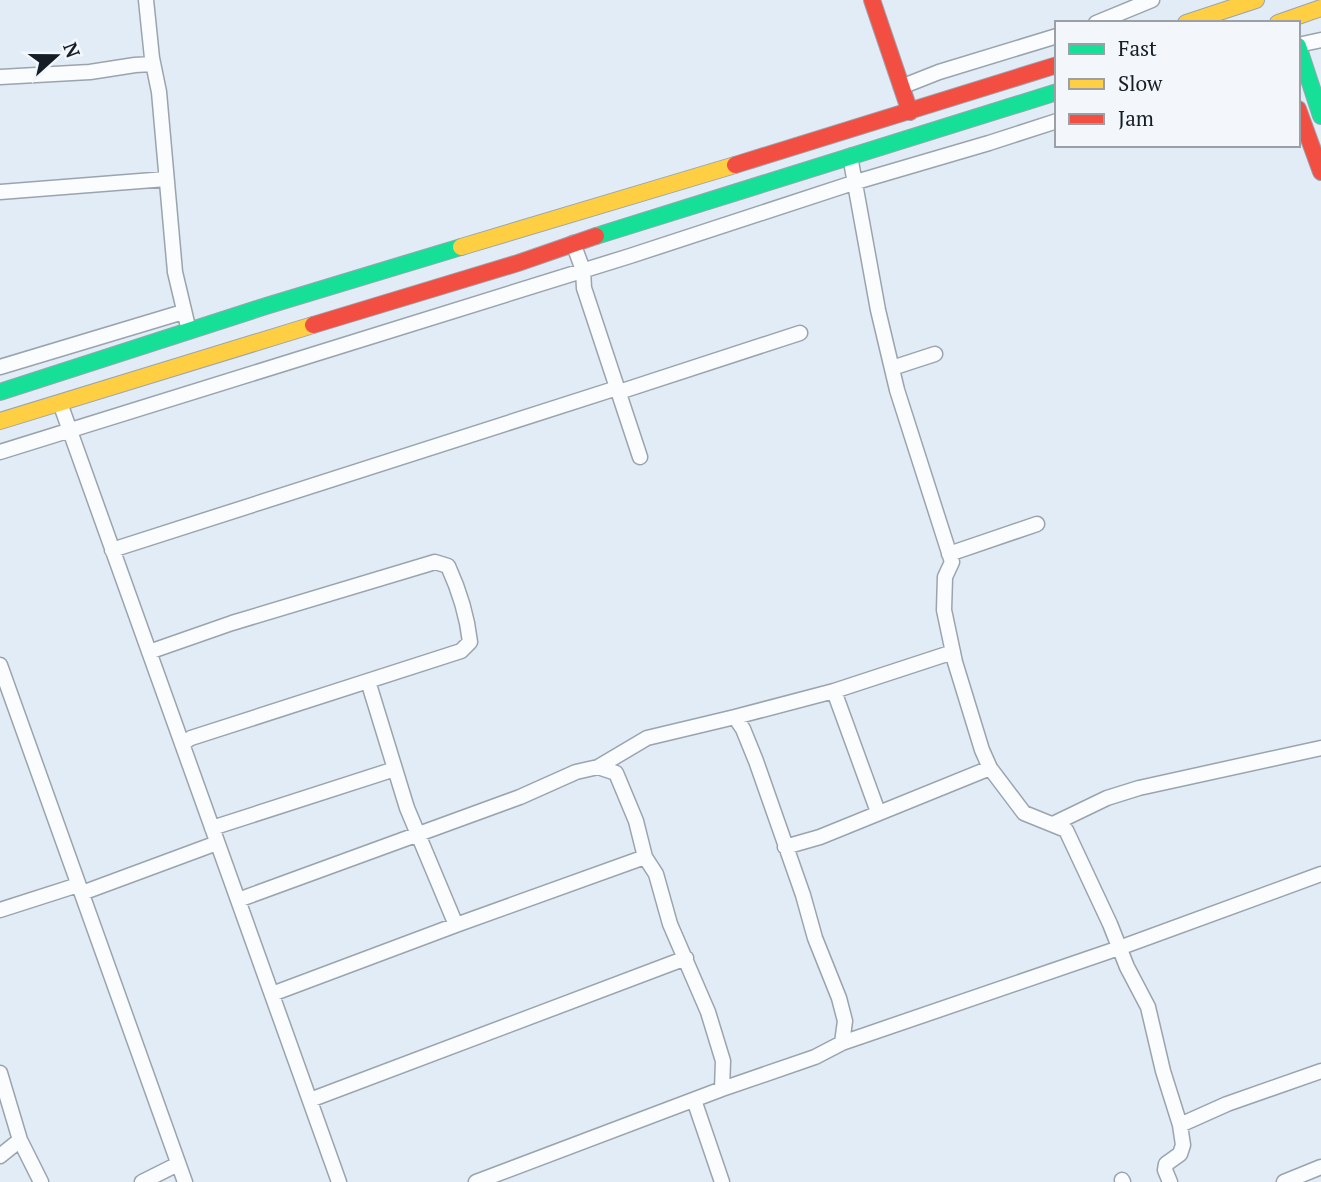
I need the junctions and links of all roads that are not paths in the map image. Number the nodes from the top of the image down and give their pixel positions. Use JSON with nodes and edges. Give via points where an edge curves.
{"nodes":[{"id":1,"x":146,"y":0,"type":"edge"},
{"id":2,"x":872,"y":0,"type":"edge"},
{"id":3,"x":1152,"y":0,"type":"edge"},
{"id":4,"x":1256,"y":0,"type":"edge"},
{"id":5,"x":1266,"y":0,"type":"edge"},
{"id":6,"x":1289,"y":0,"type":"edge"},
{"id":7,"x":1321,"y":8,"type":"edge"},
{"id":8,"x":1101,"y":21,"type":"edge"},
{"id":9,"x":1192,"y":21,"type":"edge"},
{"id":10,"x":1282,"y":21,"type":"edge"},
{"id":11,"x":1283,"y":21,"type":"edge"},
{"id":12,"x":1286,"y":21,"type":"edge"},
{"id":13,"x":1055,"y":37,"type":"edge"},
{"id":14,"x":1321,"y":40,"type":"edge"},
{"id":15,"x":1300,"y":45,"type":"edge"},
{"id":16,"x":1300,"y":52,"type":"edge"},
{"id":17,"x":153,"y":64,"type":"junction"},
{"id":18,"x":1055,"y":66,"type":"edge"},
{"id":19,"x":0,"y":78,"type":"edge"},
{"id":20,"x":901,"y":86,"type":"junction"},
{"id":21,"x":1055,"y":93,"type":"edge"},
{"id":22,"x":910,"y":112,"type":"junction"},
{"id":23,"x":1300,"y":114,"type":"edge"},
{"id":24,"x":1321,"y":116,"type":"edge"},
{"id":25,"x":1055,"y":122,"type":"edge"},
{"id":26,"x":842,"y":133,"type":"junction"},
{"id":27,"x":850,"y":156,"type":"junction"},
{"id":28,"x":1321,"y":172,"type":"edge"},
{"id":29,"x":166,"y":179,"type":"junction"},
{"id":30,"x":856,"y":182,"type":"junction"},
{"id":31,"x":0,"y":192,"type":"edge"},
{"id":32,"x":573,"y":243,"type":"junction"},
{"id":33,"x":583,"y":270,"type":"junction"},
{"id":34,"x":183,"y":312,"type":"junction"},
{"id":35,"x":189,"y":331,"type":"junction"},
{"id":36,"x":800,"y":333,"type":"dead end"},
{"id":37,"x":935,"y":354,"type":"dead end"},
{"id":38,"x":0,"y":367,"type":"edge"},
{"id":39,"x":892,"y":368,"type":"junction"},
{"id":40,"x":618,"y":390,"type":"junction"},
{"id":41,"x":0,"y":392,"type":"edge"},
{"id":42,"x":60,"y":403,"type":"junction"},
{"id":43,"x":0,"y":421,"type":"edge"},
{"id":44,"x":70,"y":432,"type":"junction"},
{"id":45,"x":0,"y":452,"type":"edge"},
{"id":46,"x":640,"y":457,"type":"dead end"},
{"id":47,"x":1037,"y":524,"type":"dead end"},
{"id":48,"x":112,"y":550,"type":"junction"},
{"id":49,"x":949,"y":554,"type":"junction"},
{"id":50,"x":149,"y":652,"type":"junction"},
{"id":51,"x":953,"y":652,"type":"junction"},
{"id":52,"x":0,"y":665,"type":"edge"},
{"id":53,"x":368,"y":681,"type":"junction"},
{"id":54,"x":4,"y":689,"type":"edge"},
{"id":55,"x":834,"y":691,"type":"junction"},
{"id":56,"x":735,"y":717,"type":"junction"},
{"id":57,"x":182,"y":744,"type":"junction"},
{"id":58,"x":1321,"y":748,"type":"edge"},
{"id":59,"x":598,"y":767,"type":"junction"},
{"id":60,"x":990,"y":768,"type":"junction"},
{"id":61,"x":395,"y":769,"type":"junction"},
{"id":62,"x":878,"y":812,"type":"junction"},
{"id":63,"x":1053,"y":824,"type":"junction"},
{"id":64,"x":212,"y":828,"type":"junction"},
{"id":65,"x":418,"y":833,"type":"junction"},
{"id":66,"x":218,"y":843,"type":"junction"},
{"id":67,"x":785,"y":847,"type":"junction"},
{"id":68,"x":645,"y":857,"type":"junction"},
{"id":69,"x":1321,"y":873,"type":"edge"},
{"id":70,"x":80,"y":889,"type":"junction"},
{"id":71,"x":238,"y":900,"type":"junction"},
{"id":72,"x":0,"y":910,"type":"edge"},
{"id":73,"x":456,"y":926,"type":"junction"},
{"id":74,"x":1119,"y":948,"type":"junction"},
{"id":75,"x":686,"y":958,"type":"junction"},
{"id":76,"x":272,"y":994,"type":"junction"},
{"id":77,"x":842,"y":1043,"type":"junction"},
{"id":78,"x":1321,"y":1071,"type":"edge"},
{"id":79,"x":0,"y":1073,"type":"edge"},
{"id":80,"x":722,"y":1089,"type":"junction"},
{"id":81,"x":310,"y":1100,"type":"junction"},
{"id":82,"x":694,"y":1100,"type":"junction"},
{"id":83,"x":1180,"y":1125,"type":"junction"},
{"id":84,"x":20,"y":1140,"type":"junction"},
{"id":85,"x":0,"y":1156,"type":"edge"},
{"id":86,"x":178,"y":1164,"type":"junction"},
{"id":87,"x":1321,"y":1167,"type":"edge"},
{"id":88,"x":41,"y":1182,"type":"edge"},
{"id":89,"x":142,"y":1182,"type":"edge"},
{"id":90,"x":185,"y":1182,"type":"edge"},
{"id":91,"x":339,"y":1182,"type":"edge"},
{"id":92,"x":476,"y":1182,"type":"edge"},
{"id":93,"x":722,"y":1182,"type":"edge"},
{"id":94,"x":1170,"y":1182,"type":"edge"},
{"id":95,"x":1284,"y":1182,"type":"edge"}],
"edges":[{"from":1,"to":17,"type":"street"},
{"from":2,"to":20,"type":"street"},
{"from":3,"to":8,"type":"street"},
{"from":4,"to":9,"type":"street"},
{"from":5,"to":10,"type":"street"},
{"from":6,"to":11,"type":"street"},
{"from":7,"to":12,"type":"street"},
{"from":13,"to":20,"type":"street"},
{"from":14,"to":15,"type":"street"},
{"from":16,"to":24,"type":"street"},
{"from":17,"to":19,"type":"street"},
{"from":17,"to":29,"type":"street"},
{"from":18,"to":22,"type":"street"},
{"from":20,"to":22,"type":"street"},
{"from":21,"to":27,"type":"street"},
{"from":22,"to":26,"type":"street"},
{"from":23,"to":28,"type":"street"},
{"from":25,"to":30,"type":"street"},
{"from":26,"to":27,"type":"street"},
{"from":26,"to":35,"type":"street"},
{"from":27,"to":30,"type":"street"},
{"from":27,"to":32,"type":"street"},
{"from":29,"to":31,"type":"street"},
{"from":29,"to":34,"type":"street"},
{"from":30,"to":33,"type":"street"},
{"from":30,"to":39,"type":"street"},
{"from":32,"to":33,"type":"street"},
{"from":32,"to":42,"type":"street"},
{"from":33,"to":40,"type":"street","via":[[584,288]]},
{"from":33,"to":44,"type":"street"},
{"from":34,"to":35,"type":"street"},
{"from":34,"to":38,"type":"street"},
{"from":35,"to":41,"type":"street"},
{"from":36,"to":40,"type":"street"},
{"from":37,"to":39,"type":"street"},
{"from":39,"to":49,"type":"street"},
{"from":40,"to":46,"type":"street"},
{"from":40,"to":48,"type":"street"},
{"from":42,"to":43,"type":"street"},
{"from":42,"to":44,"type":"street"},
{"from":44,"to":45,"type":"street"},
{"from":44,"to":48,"type":"street"},
{"from":47,"to":49,"type":"street"},
{"from":48,"to":50,"type":"street"},
{"from":49,"to":51,"type":"street","via":[[952,562],[945,577],[944,610]]},
{"from":50,"to":53,"type":"street","via":[[420,566],[435,562],[448,566],[470,642],[461,651]]},
{"from":50,"to":57,"type":"street"},
{"from":51,"to":55,"type":"street"},
{"from":51,"to":60,"type":"street"},
{"from":52,"to":54,"type":"street"},
{"from":53,"to":57,"type":"street"},
{"from":53,"to":61,"type":"street"},
{"from":54,"to":70,"type":"street"},
{"from":55,"to":56,"type":"street"},
{"from":55,"to":62,"type":"street"},
{"from":56,"to":59,"type":"street","via":[[647,738]]},
{"from":56,"to":67,"type":"street","via":[[748,739]]},
{"from":57,"to":64,"type":"street"},
{"from":58,"to":63,"type":"street","via":[[1139,788]]},
{"from":59,"to":65,"type":"street"},
{"from":59,"to":68,"type":"street","via":[[616,773]]},
{"from":60,"to":62,"type":"street"},
{"from":60,"to":63,"type":"street","via":[[1024,813]]},
{"from":61,"to":64,"type":"street"},
{"from":61,"to":65,"type":"street"},
{"from":62,"to":67,"type":"street"},
{"from":63,"to":74,"type":"street","via":[[1066,830]]},
{"from":64,"to":66,"type":"street"},
{"from":65,"to":71,"type":"street"},
{"from":65,"to":73,"type":"street"},
{"from":66,"to":70,"type":"street"},
{"from":66,"to":71,"type":"street"},
{"from":67,"to":77,"type":"street","via":[[839,998],[845,1021]]},
{"from":68,"to":73,"type":"street"},
{"from":68,"to":75,"type":"street","via":[[656,873],[670,924]]},
{"from":69,"to":74,"type":"street"},
{"from":70,"to":72,"type":"street"},
{"from":70,"to":86,"type":"street"},
{"from":71,"to":76,"type":"street"},
{"from":73,"to":76,"type":"street"},
{"from":74,"to":77,"type":"street"},
{"from":74,"to":83,"type":"street","via":[[1148,1007]]},
{"from":75,"to":80,"type":"street","via":[[723,1061]]},
{"from":75,"to":81,"type":"street"},
{"from":76,"to":81,"type":"street"},
{"from":77,"to":80,"type":"street"},
{"from":78,"to":83,"type":"street"},
{"from":79,"to":84,"type":"street"},
{"from":80,"to":82,"type":"street"},
{"from":81,"to":91,"type":"street"},
{"from":82,"to":92,"type":"street"},
{"from":82,"to":93,"type":"street"},
{"from":83,"to":94,"type":"street","via":[[1183,1146],[1165,1170]]},
{"from":84,"to":85,"type":"street"},
{"from":84,"to":88,"type":"street"},
{"from":86,"to":89,"type":"street"},
{"from":86,"to":90,"type":"street"},
{"from":87,"to":95,"type":"street"}]}
